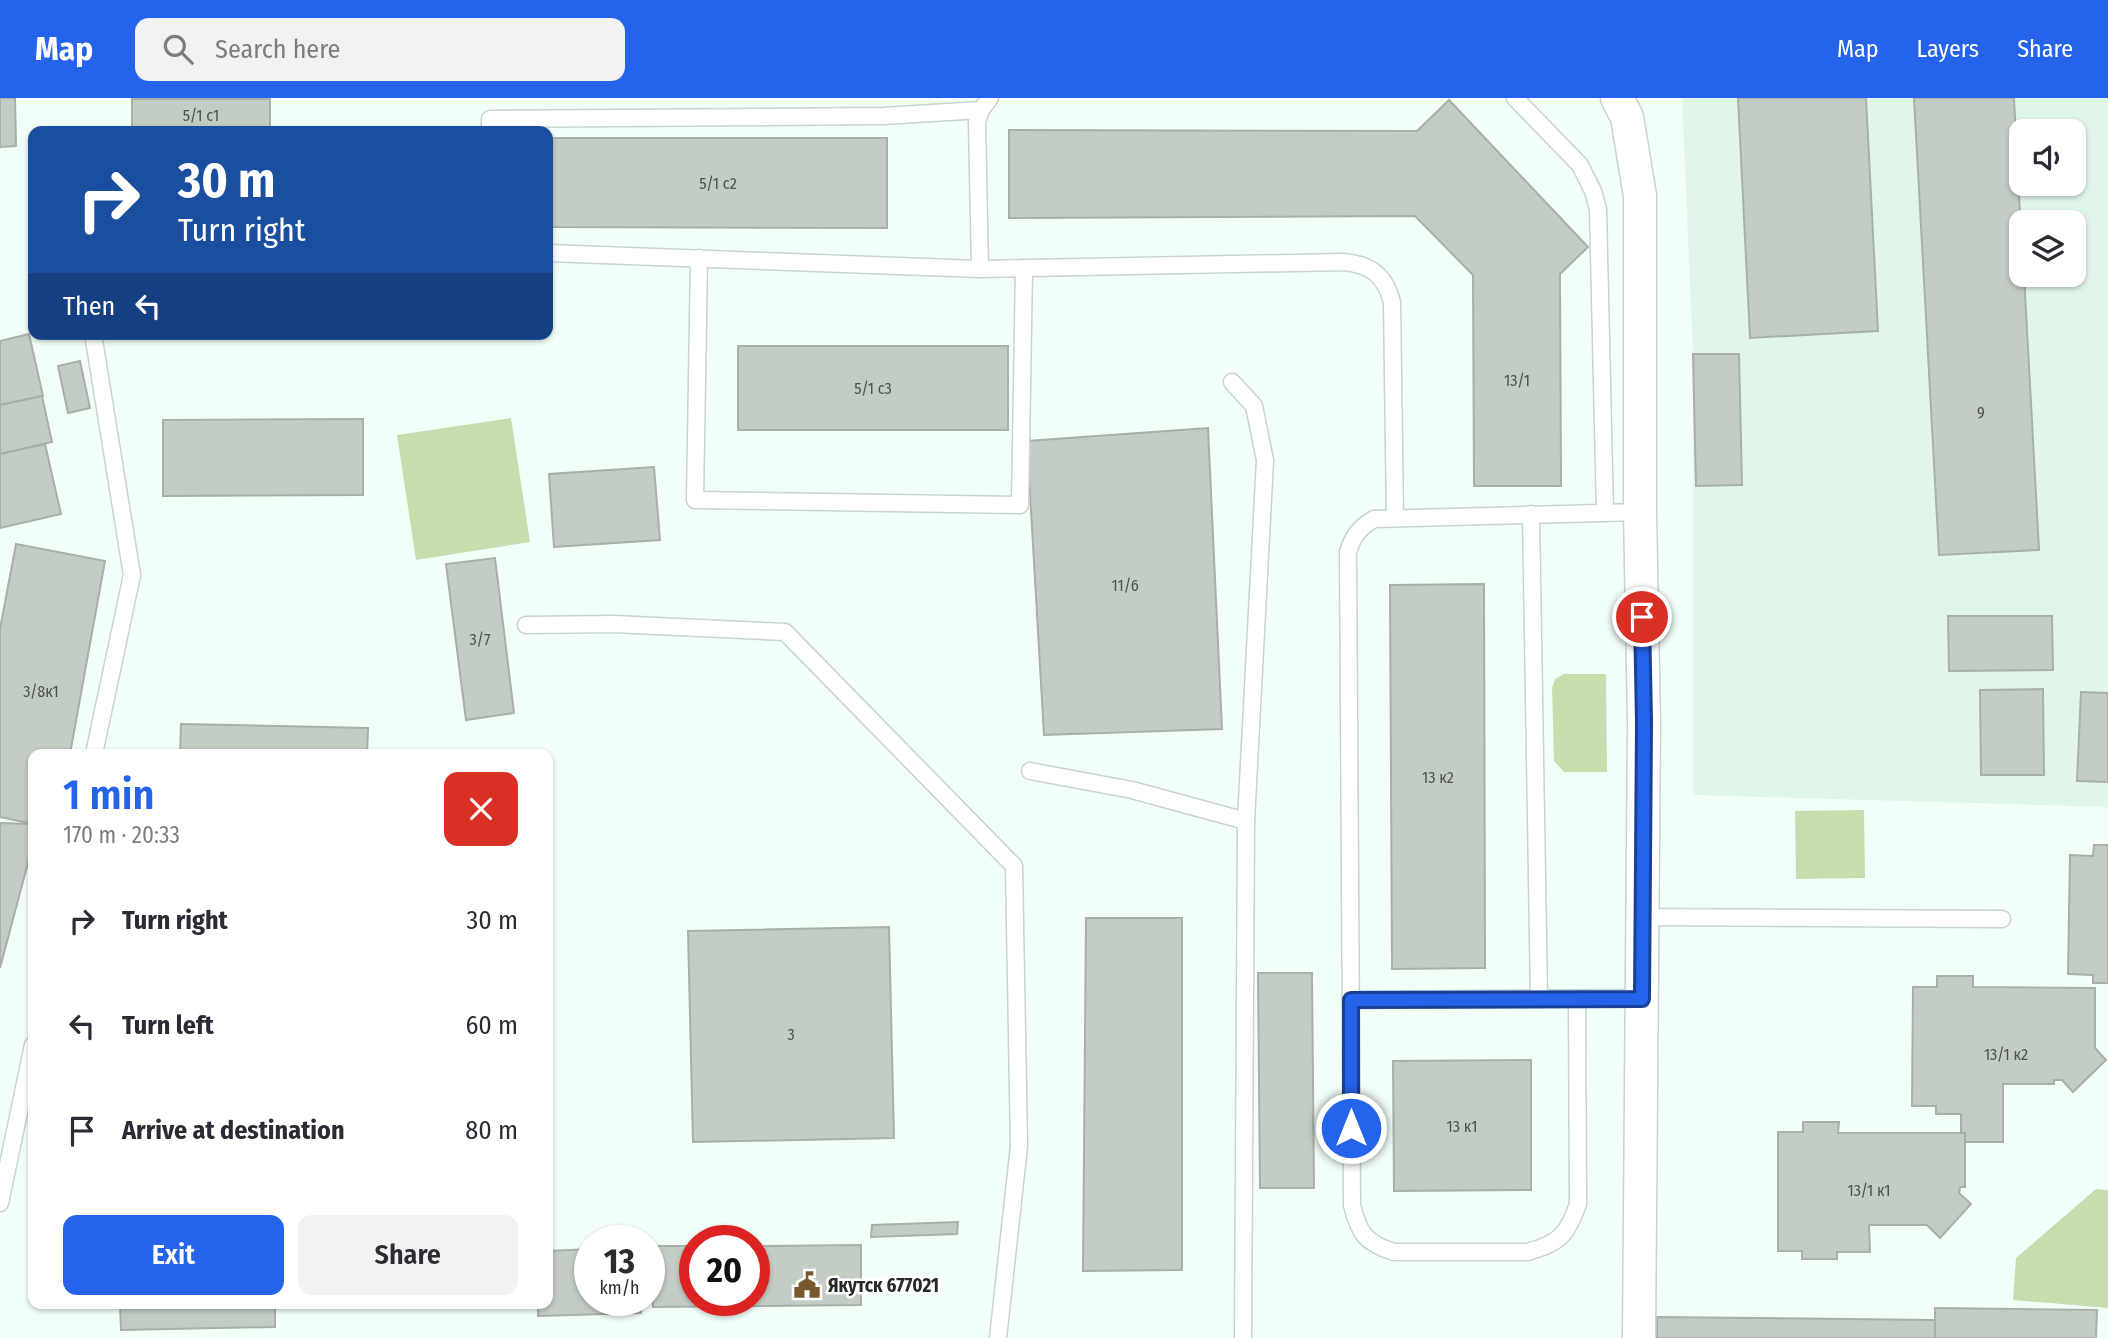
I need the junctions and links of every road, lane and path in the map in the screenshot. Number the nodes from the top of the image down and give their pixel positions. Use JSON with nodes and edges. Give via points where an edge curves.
{"nodes":[{"id":1,"x":1515,"y":98,"type":"edge"},
{"id":2,"x":1617,"y":98,"type":"edge"},
{"id":3,"x":985,"y":104,"type":"edge"},
{"id":4,"x":490,"y":126,"type":"edge"},
{"id":5,"x":553,"y":253,"type":"edge"},
{"id":6,"x":699,"y":258,"type":"junction"},
{"id":7,"x":1024,"y":268,"type":"junction"},
{"id":8,"x":980,"y":269,"type":"junction"},
{"id":9,"x":94,"y":340,"type":"edge"},
{"id":10,"x":1232,"y":382,"type":"dead end"},
{"id":11,"x":1640,"y":512,"type":"junction"},
{"id":12,"x":1605,"y":513,"type":"junction"},
{"id":13,"x":1531,"y":514,"type":"junction"},
{"id":14,"x":1395,"y":518,"type":"junction"},
{"id":15,"x":526,"y":625,"type":"dead end"},
{"id":16,"x":95,"y":749,"type":"edge"},
{"id":17,"x":1030,"y":771,"type":"dead end"},
{"id":18,"x":1246,"y":821,"type":"junction"},
{"id":19,"x":1642,"y":917,"type":"junction"},
{"id":20,"x":2001,"y":919,"type":"dead end"},
{"id":21,"x":1539,"y":999,"type":"junction"},
{"id":22,"x":1577,"y":999,"type":"junction"},
{"id":23,"x":1642,"y":999,"type":"junction"},
{"id":24,"x":1351,"y":1000,"type":"junction"},
{"id":25,"x":28,"y":1069,"type":"edge"},
{"id":26,"x":0,"y":1203,"type":"edge"},
{"id":27,"x":998,"y":1338,"type":"edge"},
{"id":28,"x":1243,"y":1338,"type":"edge"},
{"id":29,"x":1639,"y":1338,"type":"edge"}],
"edges":[{"from":1,"to":12,"type":"lane","via":[[1580,165],[1598,209]]},
{"from":2,"to":11,"type":"street","via":[[1627,117],[1640,196]]},
{"from":3,"to":4,"type":"lane","via":[[883,116],[490,119]]},
{"from":3,"to":8,"type":"lane","via":[[977,122]]},
{"from":5,"to":6,"type":"lane"},
{"from":6,"to":7,"type":"lane","via":[[695,500],[1020,505]]},
{"from":6,"to":8,"type":"lane"},
{"from":7,"to":8,"type":"lane"},
{"from":7,"to":14,"type":"lane","via":[[1343,262],[1372,269],[1381,276],[1392,302]]},
{"from":9,"to":16,"type":"lane","via":[[132,575]]},
{"from":10,"to":18,"type":"lane","via":[[1254,406],[1265,460]]},
{"from":11,"to":12,"type":"lane"},
{"from":11,"to":19,"type":"street"},
{"from":12,"to":13,"type":"lane"},
{"from":13,"to":14,"type":"lane"},
{"from":13,"to":21,"type":"lane"},
{"from":14,"to":24,"type":"lane","via":[[1374,519],[1360,528],[1348,552]]},
{"from":15,"to":27,"type":"lane","via":[[785,632],[1014,866],[1019,1146]]},
{"from":17,"to":18,"type":"lane","via":[[1132,790]]},
{"from":18,"to":28,"type":"lane"},
{"from":19,"to":20,"type":"lane"},
{"from":19,"to":23,"type":"street"},
{"from":21,"to":22,"type":"lane"},
{"from":21,"to":24,"type":"lane"},
{"from":22,"to":23,"type":"lane"},
{"from":22,"to":24,"type":"lane","via":[[1578,1204],[1570,1226],[1558,1240],[1527,1252],[1394,1252],[1376,1246],[1357,1226],[1352,1205]]},
{"from":23,"to":29,"type":"street"},
{"from":25,"to":26,"type":"lane"}]}
